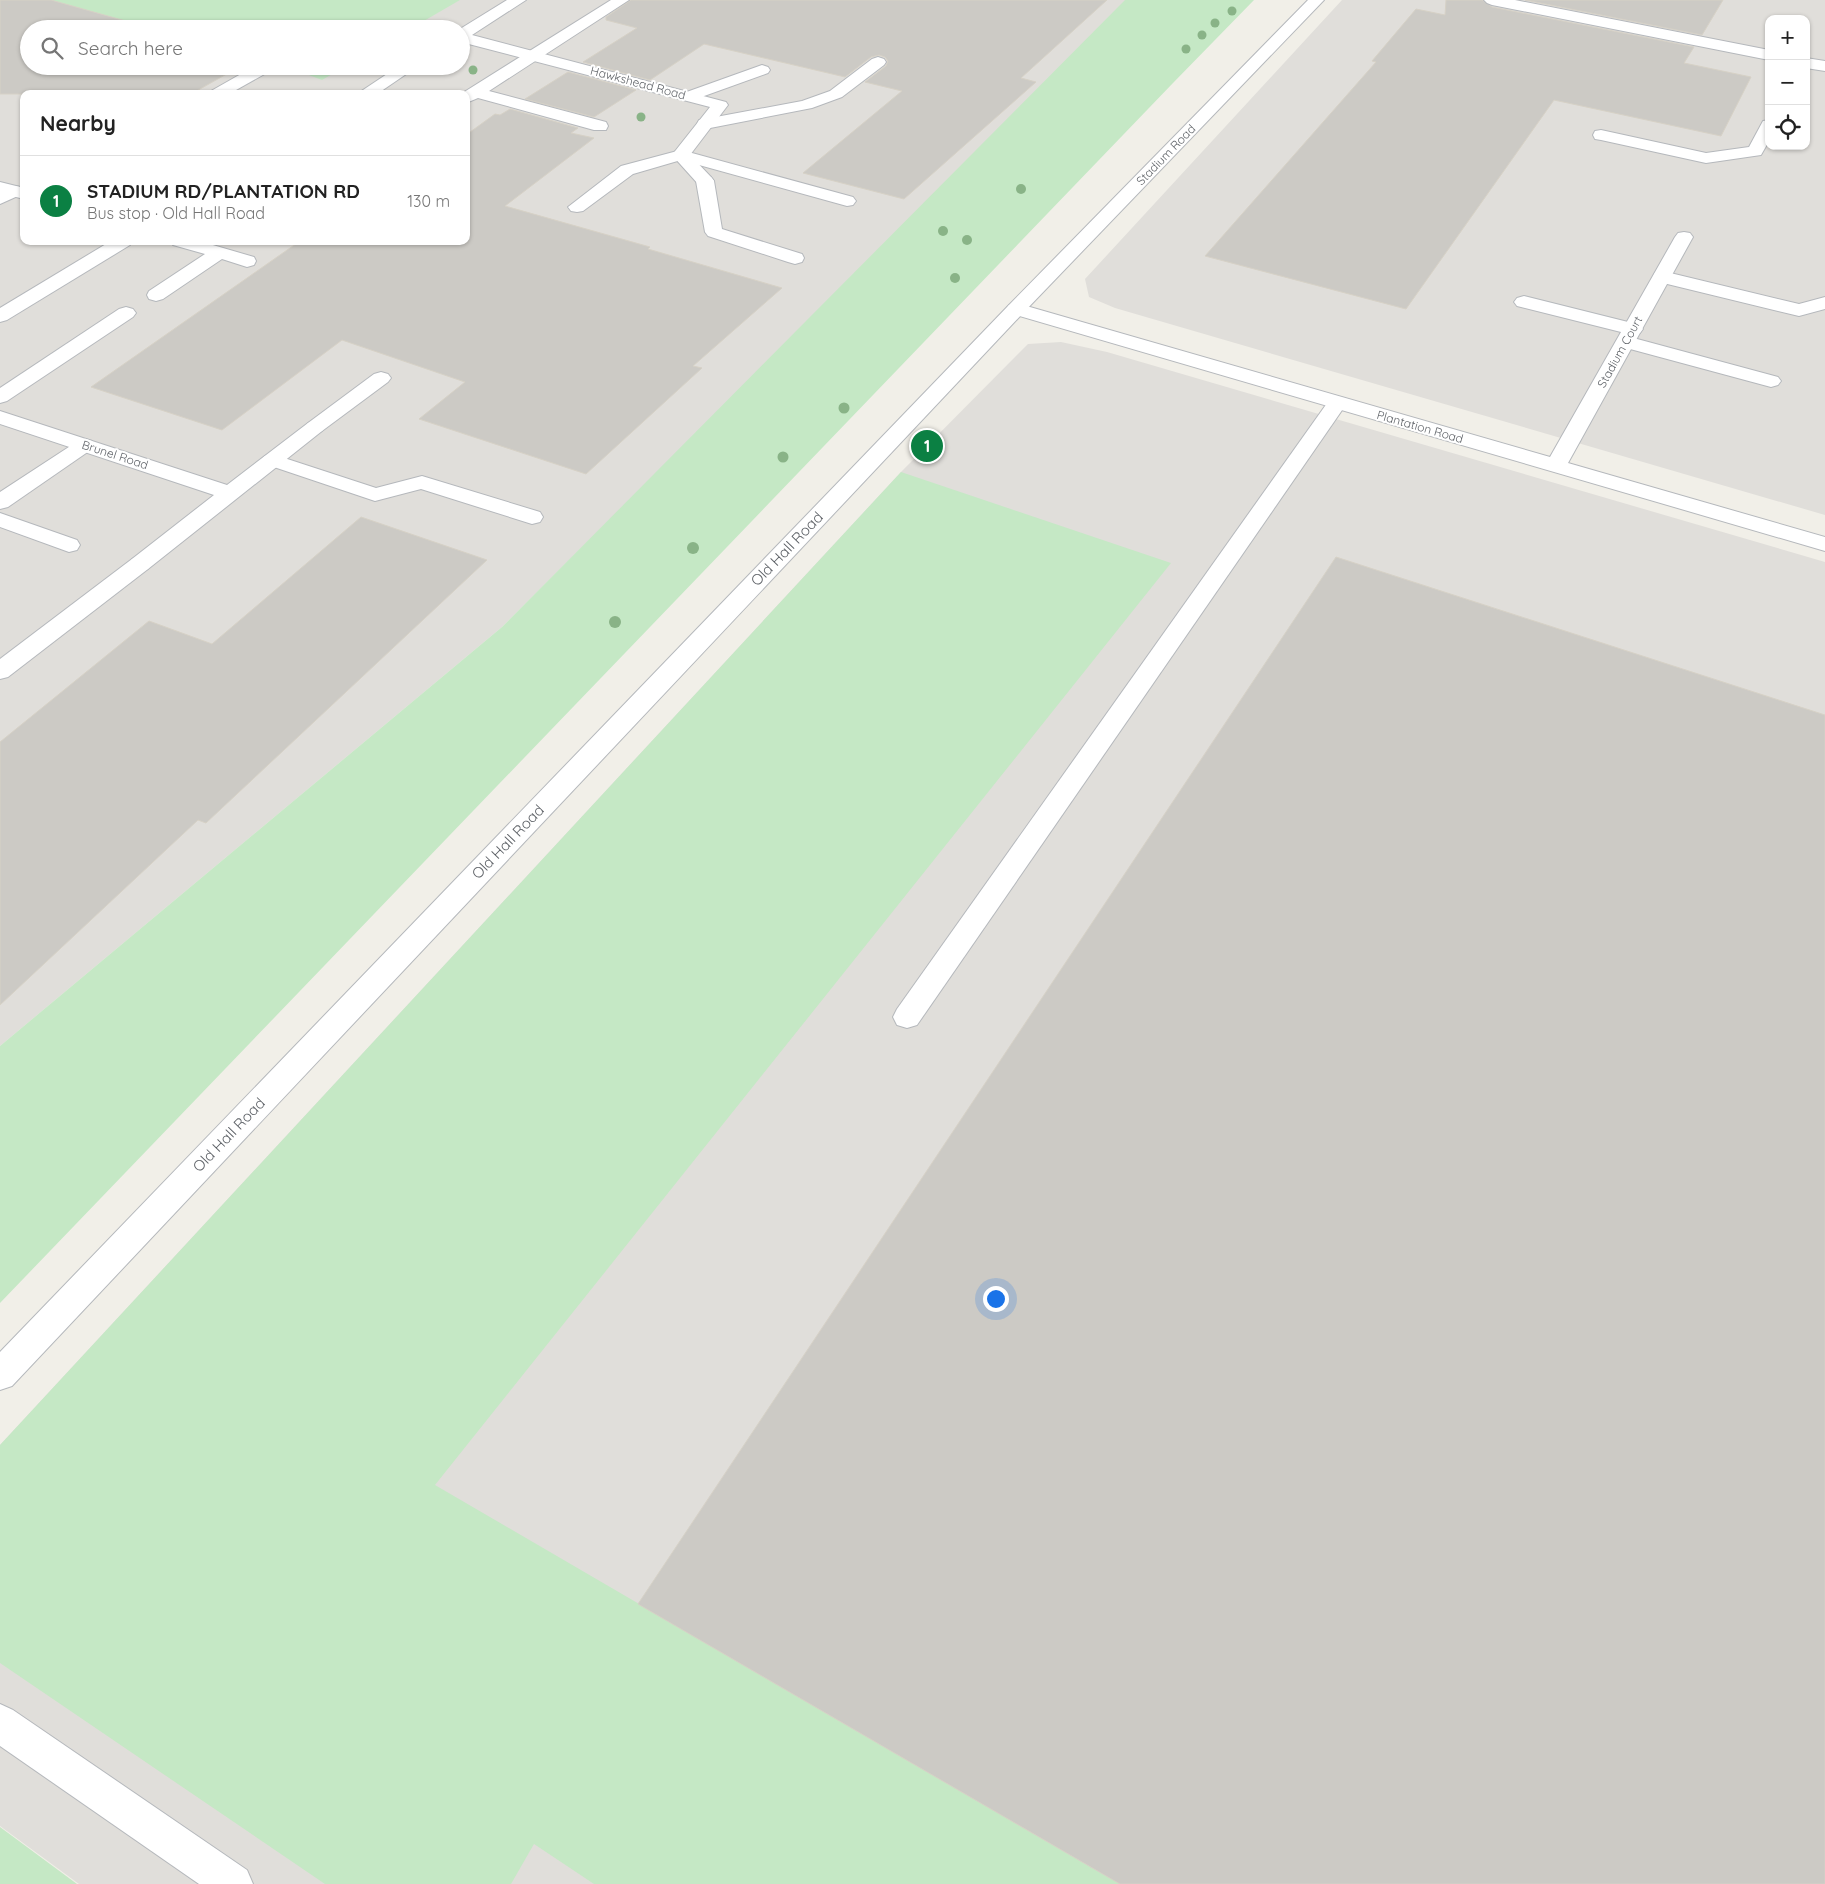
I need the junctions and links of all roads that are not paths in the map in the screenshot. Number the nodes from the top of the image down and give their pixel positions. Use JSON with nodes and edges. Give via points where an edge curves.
{"nodes":[{"id":1,"x":518,"y":0,"type":"edge"},
{"id":2,"x":621,"y":0,"type":"edge"},
{"id":3,"x":1316,"y":0,"type":"edge"},
{"id":4,"x":1492,"y":0,"type":"edge"},
{"id":5,"x":470,"y":30,"type":"edge"},
{"id":6,"x":470,"y":38,"type":"edge"},
{"id":7,"x":1765,"y":54,"type":"edge"},
{"id":8,"x":534,"y":56,"type":"junction"},
{"id":9,"x":878,"y":62,"type":"dead end"},
{"id":10,"x":1810,"y":64,"type":"edge"},
{"id":11,"x":1825,"y":66,"type":"edge"},
{"id":12,"x":762,"y":70,"type":"dead end"},
{"id":13,"x":251,"y":75,"type":"edge"},
{"id":14,"x":396,"y":75,"type":"edge"},
{"id":15,"x":224,"y":90,"type":"edge"},
{"id":16,"x":371,"y":90,"type":"edge"},
{"id":17,"x":471,"y":95,"type":"edge"},
{"id":18,"x":687,"y":97,"type":"junction"},
{"id":19,"x":705,"y":124,"type":"junction"},
{"id":20,"x":600,"y":126,"type":"dead end"},
{"id":21,"x":1765,"y":132,"type":"edge"},
{"id":22,"x":1602,"y":135,"type":"dead end"},
{"id":23,"x":681,"y":155,"type":"junction"},
{"id":24,"x":847,"y":201,"type":"dead end"},
{"id":25,"x":576,"y":207,"type":"dead end"},
{"id":26,"x":1684,"y":238,"type":"dead end"},
{"id":27,"x":117,"y":245,"type":"edge"},
{"id":28,"x":192,"y":245,"type":"edge"},
{"id":29,"x":219,"y":253,"type":"junction"},
{"id":30,"x":795,"y":258,"type":"dead end"},
{"id":31,"x":247,"y":261,"type":"dead end"},
{"id":32,"x":1662,"y":277,"type":"junction"},
{"id":33,"x":156,"y":295,"type":"dead end"},
{"id":34,"x":1524,"y":302,"type":"dead end"},
{"id":35,"x":1825,"y":303,"type":"edge"},
{"id":36,"x":1016,"y":309,"type":"junction"},
{"id":37,"x":126,"y":313,"type":"dead end"},
{"id":38,"x":0,"y":316,"type":"edge"},
{"id":39,"x":1629,"y":336,"type":"junction"},
{"id":40,"x":381,"y":378,"type":"dead end"},
{"id":41,"x":1771,"y":381,"type":"dead end"},
{"id":42,"x":0,"y":397,"type":"edge"},
{"id":43,"x":1337,"y":403,"type":"junction"},
{"id":44,"x":0,"y":417,"type":"edge"},
{"id":45,"x":85,"y":445,"type":"junction"},
{"id":46,"x":272,"y":460,"type":"junction"},
{"id":47,"x":1556,"y":466,"type":"junction"},
{"id":48,"x":229,"y":493,"type":"junction"},
{"id":49,"x":0,"y":502,"type":"edge"},
{"id":50,"x":532,"y":517,"type":"dead end"},
{"id":51,"x":0,"y":520,"type":"edge"},
{"id":52,"x":1825,"y":544,"type":"edge"},
{"id":53,"x":68,"y":545,"type":"dead end"},
{"id":54,"x":0,"y":671,"type":"edge"},
{"id":55,"x":908,"y":1017,"type":"dead end"},
{"id":56,"x":0,"y":1375,"type":"edge"},
{"id":57,"x":0,"y":1723,"type":"edge"},
{"id":58,"x":233,"y":1884,"type":"edge"}],
"edges":[{"from":1,"to":5,"type":"street"},
{"from":2,"to":8,"type":"street"},
{"from":3,"to":36,"type":"street","name":"Stadium Road"},
{"from":4,"to":7,"type":"street"},
{"from":6,"to":8,"type":"street","name":"Hawkshead Road"},
{"from":8,"to":17,"type":"street"},
{"from":8,"to":18,"type":"street","name":"Hawkshead Road"},
{"from":9,"to":19,"type":"street","via":[[836,94],[806,105]]},
{"from":10,"to":11,"type":"street"},
{"from":12,"to":18,"type":"street"},
{"from":13,"to":15,"type":"street"},
{"from":14,"to":16,"type":"street"},
{"from":17,"to":20,"type":"street"},
{"from":18,"to":19,"type":"street","name":"Hawkshead Road","via":[[720,105]]},
{"from":19,"to":23,"type":"street","name":"Hawkshead Road"},
{"from":21,"to":22,"type":"street","via":[[1755,151],[1706,158]]},
{"from":23,"to":24,"type":"street"},
{"from":23,"to":25,"type":"street","via":[[627,170]]},
{"from":23,"to":30,"type":"street","via":[[705,180],[714,232]]},
{"from":26,"to":32,"type":"street","name":"Stadium Court"},
{"from":27,"to":38,"type":"street"},
{"from":28,"to":29,"type":"street"},
{"from":29,"to":31,"type":"street"},
{"from":29,"to":33,"type":"street"},
{"from":32,"to":35,"type":"street","via":[[1799,310]]},
{"from":32,"to":39,"type":"street","name":"Stadium Court"},
{"from":34,"to":39,"type":"street"},
{"from":36,"to":43,"type":"street","name":"Plantation Road"},
{"from":36,"to":56,"type":"street","name":"Old Hall Road"},
{"from":37,"to":42,"type":"street"},
{"from":39,"to":41,"type":"street"},
{"from":39,"to":47,"type":"street","name":"Stadium Court"},
{"from":40,"to":46,"type":"street"},
{"from":43,"to":47,"type":"street","name":"Plantation Road"},
{"from":43,"to":55,"type":"street"},
{"from":44,"to":45,"type":"street","name":"Brunel Road"},
{"from":45,"to":48,"type":"street","name":"Brunel Road"},
{"from":45,"to":49,"type":"street"},
{"from":46,"to":48,"type":"street"},
{"from":46,"to":50,"type":"street","via":[[375,496],[422,482]]},
{"from":47,"to":52,"type":"street","name":"Plantation Road"},
{"from":48,"to":54,"type":"street"},
{"from":51,"to":53,"type":"street"},
{"from":57,"to":58,"type":"street"}]}
